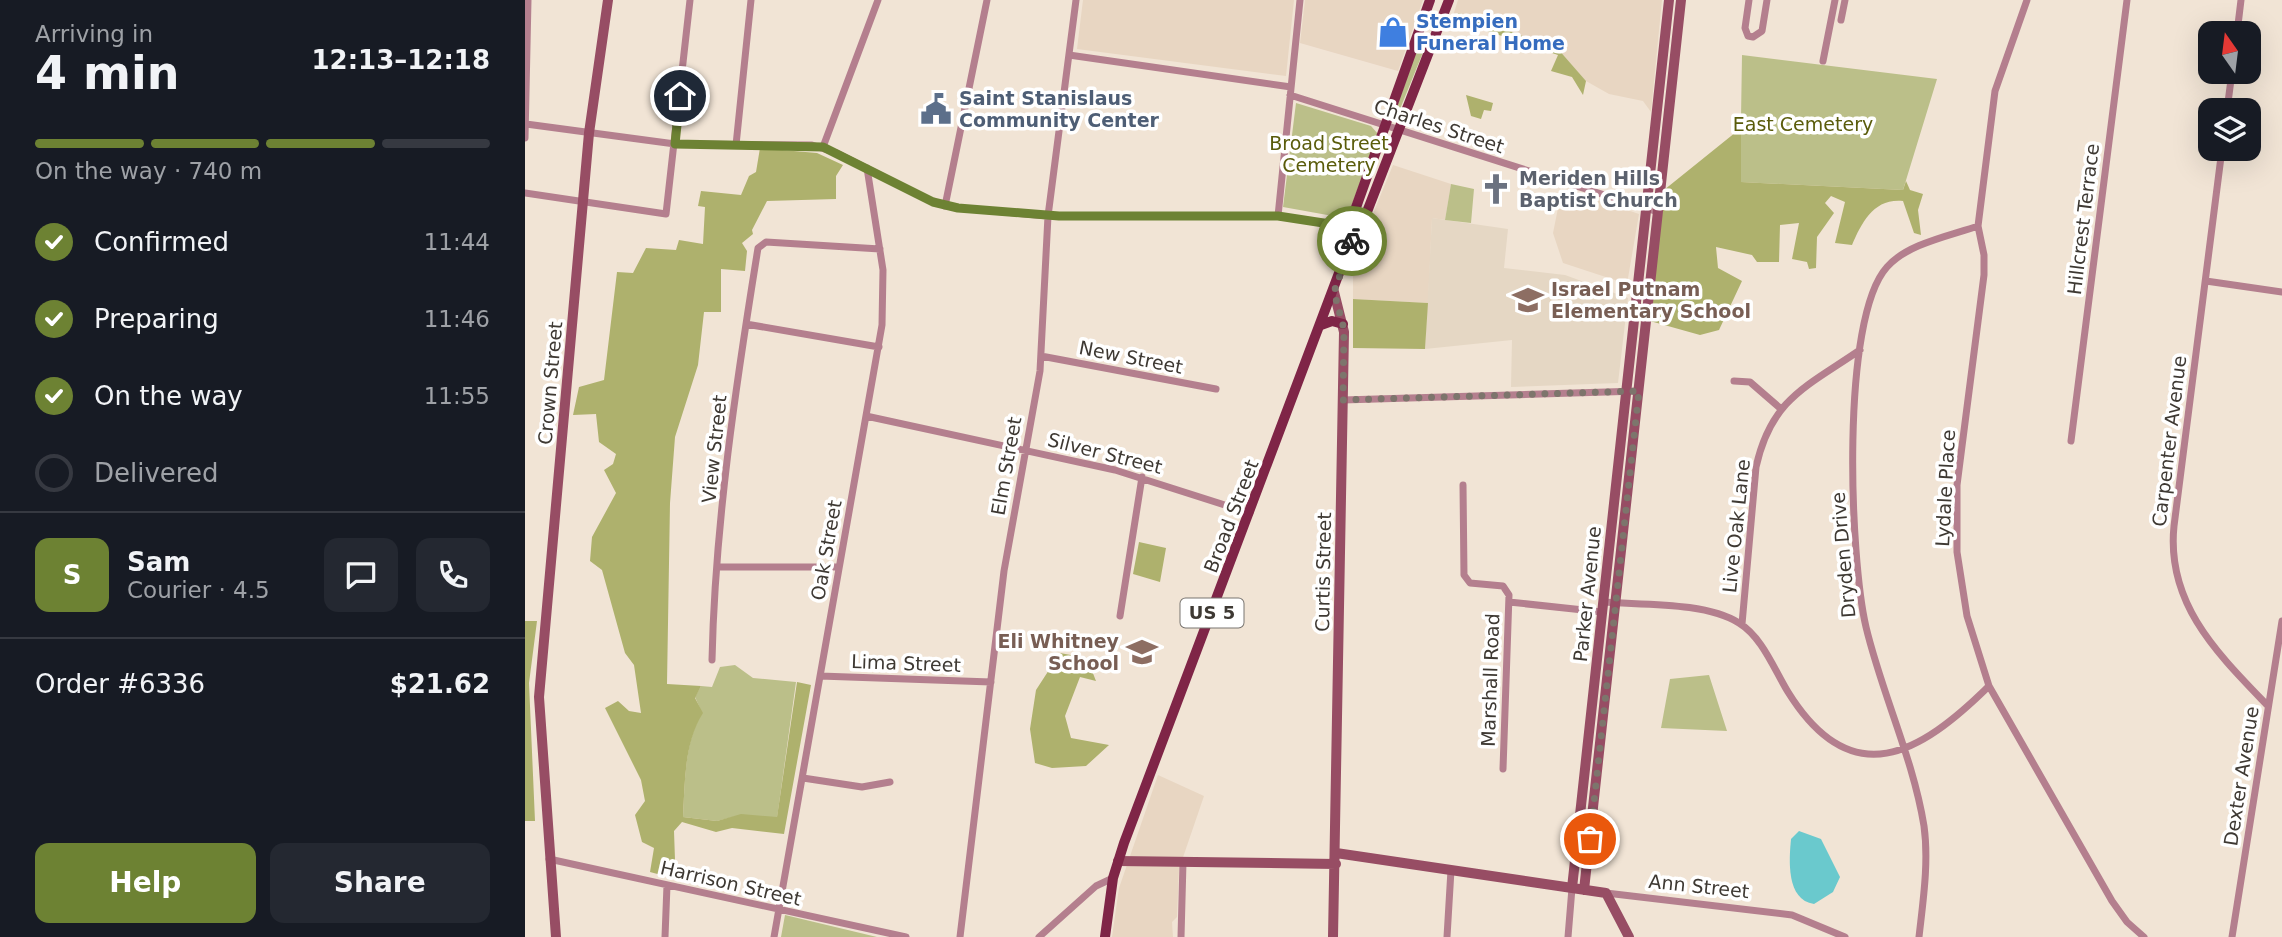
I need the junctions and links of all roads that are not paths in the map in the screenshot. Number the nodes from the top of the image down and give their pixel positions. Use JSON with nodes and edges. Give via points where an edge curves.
{"nodes":[{"id":1,"x":608,"y":0,"type":"edge"},
{"id":2,"x":690,"y":0,"type":"edge"},
{"id":3,"x":751,"y":0,"type":"edge"},
{"id":4,"x":878,"y":0,"type":"edge"},
{"id":5,"x":987,"y":0,"type":"edge"},
{"id":6,"x":1076,"y":0,"type":"edge"},
{"id":7,"x":1300,"y":0,"type":"edge"},
{"id":8,"x":1430,"y":0,"type":"edge"},
{"id":9,"x":1449,"y":0,"type":"edge"},
{"id":10,"x":1669,"y":0,"type":"edge"},
{"id":11,"x":1681,"y":0,"type":"edge"},
{"id":12,"x":1749,"y":0,"type":"edge"},
{"id":13,"x":1767,"y":0,"type":"edge"},
{"id":14,"x":1835,"y":0,"type":"edge"},
{"id":15,"x":1845,"y":0,"type":"edge"},
{"id":16,"x":2027,"y":0,"type":"edge"},
{"id":17,"x":2127,"y":0,"type":"edge"},
{"id":18,"x":2241,"y":0,"type":"edge"},
{"id":19,"x":527,"y":1,"type":"edge"},
{"id":20,"x":1841,"y":20,"type":"dead end"},
{"id":21,"x":2238,"y":21,"type":"edge"},
{"id":22,"x":1422,"y":24,"type":"junction"},
{"id":23,"x":1438,"y":29,"type":"junction"},
{"id":24,"x":1069,"y":55,"type":"junction"},
{"id":25,"x":1823,"y":61,"type":"dead end"},
{"id":26,"x":1290,"y":91,"type":"junction"},
{"id":27,"x":1658,"y":93,"type":"junction"},
{"id":28,"x":1671,"y":94,"type":"junction"},
{"id":29,"x":526,"y":124,"type":"edge"},
{"id":30,"x":1385,"y":125,"type":"junction"},
{"id":31,"x":1399,"y":130,"type":"junction"},
{"id":32,"x":589,"y":133,"type":"junction"},
{"id":33,"x":525,"y":138,"type":"edge"},
{"id":34,"x":675,"y":144,"type":"junction"},
{"id":35,"x":736,"y":145,"type":"junction"},
{"id":36,"x":823,"y":147,"type":"junction"},
{"id":37,"x":2221,"y":161,"type":"edge"},
{"id":38,"x":867,"y":168,"type":"junction"},
{"id":39,"x":525,"y":193,"type":"edge"},
{"id":40,"x":583,"y":202,"type":"junction"},
{"id":41,"x":945,"y":206,"type":"junction"},
{"id":42,"x":1646,"y":211,"type":"junction"},
{"id":43,"x":1658,"y":212,"type":"junction"},
{"id":44,"x":1048,"y":216,"type":"junction"},
{"id":45,"x":1278,"y":216,"type":"junction"},
{"id":46,"x":1978,"y":226,"type":"junction"},
{"id":47,"x":1356,"y":228,"type":"junction"},
{"id":48,"x":880,"y":249,"type":"junction"},
{"id":49,"x":2206,"y":281,"type":"junction"},
{"id":50,"x":1334,"y":292,"type":"junction"},
{"id":51,"x":1637,"y":292,"type":"junction"},
{"id":52,"x":2282,"y":292,"type":"edge"},
{"id":53,"x":1649,"y":293,"type":"junction"},
{"id":54,"x":746,"y":324,"type":"junction"},
{"id":55,"x":1343,"y":324,"type":"junction"},
{"id":56,"x":1321,"y":326,"type":"junction"},
{"id":57,"x":879,"y":347,"type":"junction"},
{"id":58,"x":1860,"y":350,"type":"junction"},
{"id":59,"x":1041,"y":356,"type":"junction"},
{"id":60,"x":1734,"y":381,"type":"dead end"},
{"id":61,"x":1216,"y":389,"type":"dead end"},
{"id":62,"x":1626,"y":391,"type":"junction"},
{"id":63,"x":1639,"y":391,"type":"junction"},
{"id":64,"x":1343,"y":400,"type":"junction"},
{"id":65,"x":1780,"y":408,"type":"junction"},
{"id":66,"x":866,"y":416,"type":"junction"},
{"id":67,"x":2071,"y":441,"type":"dead end"},
{"id":68,"x":1025,"y":450,"type":"junction"},
{"id":69,"x":1143,"y":477,"type":"junction"},
{"id":70,"x":1463,"y":485,"type":"dead end"},
{"id":71,"x":1615,"y":495,"type":"junction"},
{"id":72,"x":1627,"y":497,"type":"junction"},
{"id":73,"x":1251,"y":513,"type":"junction"},
{"id":74,"x":717,"y":567,"type":"junction"},
{"id":75,"x":839,"y":567,"type":"junction"},
{"id":76,"x":1509,"y":602,"type":"junction"},
{"id":77,"x":1616,"y":603,"type":"junction"},
{"id":78,"x":1603,"y":607,"type":"junction"},
{"id":79,"x":1120,"y":615,"type":"dead end"},
{"id":80,"x":2282,"y":621,"type":"edge"},
{"id":81,"x":1742,"y":624,"type":"junction"},
{"id":82,"x":712,"y":660,"type":"dead end"},
{"id":83,"x":820,"y":676,"type":"junction"},
{"id":84,"x":991,"y":682,"type":"junction"},
{"id":85,"x":1989,"y":686,"type":"junction"},
{"id":86,"x":1593,"y":696,"type":"junction"},
{"id":87,"x":1605,"y":697,"type":"junction"},
{"id":88,"x":2268,"y":706,"type":"junction"},
{"id":89,"x":1903,"y":750,"type":"junction"},
{"id":90,"x":1503,"y":769,"type":"dead end"},
{"id":91,"x":803,"y":778,"type":"junction"},
{"id":92,"x":890,"y":782,"type":"dead end"},
{"id":93,"x":1583,"y":787,"type":"junction"},
{"id":94,"x":1595,"y":788,"type":"junction"},
{"id":95,"x":1336,"y":858,"type":"junction"},
{"id":96,"x":549,"y":859,"type":"junction"},
{"id":97,"x":1118,"y":861,"type":"junction"},
{"id":98,"x":1183,"y":862,"type":"junction"},
{"id":99,"x":1451,"y":870,"type":"junction"},
{"id":100,"x":1113,"y":878,"type":"junction"},
{"id":101,"x":667,"y":885,"type":"junction"},
{"id":102,"x":1572,"y":888,"type":"junction"},
{"id":103,"x":1584,"y":890,"type":"junction"},
{"id":104,"x":1606,"y":892,"type":"junction"},
{"id":105,"x":779,"y":910,"type":"junction"},
{"id":106,"x":556,"y":937,"type":"edge"},
{"id":107,"x":665,"y":937,"type":"edge"},
{"id":108,"x":774,"y":937,"type":"edge"},
{"id":109,"x":906,"y":937,"type":"edge"},
{"id":110,"x":960,"y":937,"type":"edge"},
{"id":111,"x":1039,"y":937,"type":"edge"},
{"id":112,"x":1105,"y":937,"type":"edge"},
{"id":113,"x":1181,"y":937,"type":"edge"},
{"id":114,"x":1333,"y":937,"type":"edge"},
{"id":115,"x":1447,"y":937,"type":"edge"},
{"id":116,"x":1568,"y":937,"type":"edge"},
{"id":117,"x":1629,"y":937,"type":"edge"},
{"id":118,"x":1845,"y":937,"type":"edge"},
{"id":119,"x":1919,"y":937,"type":"edge"},
{"id":120,"x":2144,"y":937,"type":"edge"},
{"id":121,"x":2232,"y":937,"type":"edge"}],
"edges":[{"from":1,"to":32,"type":"street","name":"Crown Street"},
{"from":2,"to":34,"type":"street"},
{"from":3,"to":35,"type":"street"},
{"from":4,"to":36,"type":"street"},
{"from":5,"to":41,"type":"street"},
{"from":6,"to":24,"type":"street","name":"Elm Street"},
{"from":7,"to":26,"type":"street"},
{"from":8,"to":22,"type":"main road","name":"Broad Street","number":"US 5"},
{"from":9,"to":23,"type":"main road","name":"Broad Street","number":"US 5"},
{"from":10,"to":27,"type":"street","name":"Parker Avenue"},
{"from":11,"to":28,"type":"street","name":"Parker Avenue"},
{"from":12,"to":13,"type":"street","via":[[1745,28],[1753,37],[1762,31]]},
{"from":14,"to":25,"type":"street"},
{"from":15,"to":20,"type":"street"},
{"from":16,"to":46,"type":"street","name":"Lydale Place","via":[[1996,91]]},
{"from":17,"to":67,"type":"street","name":"Hillcrest Terrace"},
{"from":18,"to":21,"type":"street"},
{"from":19,"to":29,"type":"street"},
{"from":22,"to":23,"type":"main road"},
{"from":22,"to":30,"type":"main road","name":"Broad Street","number":"US 5"},
{"from":23,"to":31,"type":"main road","name":"Broad Street","number":"US 5"},
{"from":24,"to":26,"type":"street","name":"Charles Street"},
{"from":24,"to":44,"type":"street","name":"Elm Street"},
{"from":26,"to":30,"type":"street","name":"Charles Street"},
{"from":26,"to":45,"type":"street"},
{"from":27,"to":28,"type":"street"},
{"from":27,"to":42,"type":"street","name":"Parker Avenue"},
{"from":28,"to":43,"type":"street","name":"Parker Avenue"},
{"from":29,"to":32,"type":"street"},
{"from":29,"to":33,"type":"street"},
{"from":30,"to":31,"type":"street","name":"Charles Street"},
{"from":30,"to":47,"type":"main road","name":"Broad Street","number":"US 5","via":[[1354,213]]},
{"from":31,"to":42,"type":"street","name":"Charles Street"},
{"from":31,"to":47,"type":"main road","name":"Broad Street","number":"US 5","via":[[1365,217]]},
{"from":32,"to":34,"type":"street"},
{"from":32,"to":40,"type":"street","name":"Crown Street"},
{"from":34,"to":35,"type":"street"},
{"from":34,"to":40,"type":"street","via":[[666,215]]},
{"from":35,"to":36,"type":"street"},
{"from":36,"to":38,"type":"street"},
{"from":37,"to":49,"type":"street","name":"Carpenter Avenue"},
{"from":38,"to":41,"type":"street"},
{"from":38,"to":48,"type":"street","name":"Oak Street"},
{"from":39,"to":40,"type":"street"},
{"from":40,"to":96,"type":"street","name":"Crown Street","via":[[539,697]]},
{"from":41,"to":44,"type":"street"},
{"from":42,"to":43,"type":"street","name":"Charles Street"},
{"from":42,"to":51,"type":"street","name":"Parker Avenue"},
{"from":43,"to":53,"type":"street","name":"Parker Avenue"},
{"from":44,"to":45,"type":"street"},
{"from":44,"to":59,"type":"street","name":"Elm Street"},
{"from":45,"to":47,"type":"street"},
{"from":46,"to":58,"type":"street","name":"Dryden Drive","via":[[1932,242],[1888,265],[1876,281]]},
{"from":46,"to":85,"type":"street","name":"Lydale Place","via":[[1984,275],[1961,446],[1956,521],[1967,616]]},
{"from":47,"to":50,"type":"main road","name":"Broad Street","number":"US 5"},
{"from":48,"to":54,"type":"street","name":"View Street","via":[[761,243]]},
{"from":48,"to":57,"type":"street","name":"Oak Street","via":[[884,289]]},
{"from":49,"to":52,"type":"street"},
{"from":49,"to":88,"type":"street","name":"Carpenter Avenue","via":[[2173,561],[2182,597],[2202,632]]},
{"from":50,"to":55,"type":"street","name":"Curtis Street"},
{"from":50,"to":56,"type":"main road","name":"Broad Street","number":"US 5"},
{"from":51,"to":53,"type":"street"},
{"from":51,"to":62,"type":"street","name":"Parker Avenue"},
{"from":53,"to":63,"type":"street","name":"Parker Avenue"},
{"from":54,"to":57,"type":"street"},
{"from":54,"to":74,"type":"street","name":"View Street"},
{"from":55,"to":56,"type":"main road","via":[[1332,321]]},
{"from":55,"to":64,"type":"street","name":"Curtis Street"},
{"from":56,"to":73,"type":"main road","name":"Broad Street","number":"US 5"},
{"from":57,"to":66,"type":"street","name":"Oak Street"},
{"from":58,"to":65,"type":"street","name":"Live Oak Lane"},
{"from":58,"to":89,"type":"street","name":"Dryden Drive","via":[[1851,460],[1854,537],[1865,624]]},
{"from":59,"to":61,"type":"street","name":"New Street"},
{"from":59,"to":68,"type":"street","name":"Elm Street"},
{"from":60,"to":65,"type":"street","via":[[1749,382]]},
{"from":62,"to":63,"type":"street"},
{"from":62,"to":64,"type":"street"},
{"from":62,"to":71,"type":"street","name":"Parker Avenue"},
{"from":63,"to":72,"type":"street","name":"Parker Avenue"},
{"from":64,"to":95,"type":"street","name":"Curtis Street"},
{"from":65,"to":81,"type":"street","name":"Live Oak Lane","via":[[1756,467]]},
{"from":66,"to":68,"type":"street","name":"Silver Street"},
{"from":66,"to":75,"type":"street","name":"Oak Street"},
{"from":68,"to":69,"type":"street","name":"Silver Street"},
{"from":68,"to":84,"type":"street","name":"Elm Street"},
{"from":69,"to":73,"type":"street","name":"Silver Street"},
{"from":69,"to":79,"type":"street"},
{"from":70,"to":76,"type":"street","via":[[1464,575],[1470,583],[1503,586]]},
{"from":71,"to":72,"type":"street"},
{"from":71,"to":78,"type":"street","name":"Parker Avenue"},
{"from":72,"to":77,"type":"street","name":"Parker Avenue"},
{"from":73,"to":97,"type":"main road","name":"Broad Street","number":"US 5"},
{"from":74,"to":75,"type":"street"},
{"from":74,"to":82,"type":"street","name":"View Street"},
{"from":75,"to":83,"type":"street","name":"Oak Street"},
{"from":76,"to":78,"type":"street","name":"Marshall Road"},
{"from":76,"to":90,"type":"street","name":"Marshall Road"},
{"from":77,"to":78,"type":"street"},
{"from":77,"to":81,"type":"street","via":[[1707,611]]},
{"from":77,"to":87,"type":"street","name":"Parker Avenue"},
{"from":78,"to":86,"type":"street","name":"Parker Avenue"},
{"from":80,"to":88,"type":"street","name":"Dexter Avenue"},
{"from":81,"to":89,"type":"street","via":[[1822,736],[1862,754]]},
{"from":83,"to":84,"type":"street","name":"Lima Street"},
{"from":83,"to":91,"type":"street","name":"Oak Street"},
{"from":84,"to":110,"type":"street","name":"Elm Street"},
{"from":85,"to":89,"type":"street","via":[[1953,722]]},
{"from":85,"to":120,"type":"street","name":"Lydale Place","via":[[2112,901]]},
{"from":86,"to":87,"type":"street"},
{"from":86,"to":93,"type":"street","name":"Parker Avenue"},
{"from":87,"to":94,"type":"street","name":"Parker Avenue"},
{"from":88,"to":121,"type":"street","name":"Dexter Avenue"},
{"from":89,"to":119,"type":"street","name":"Dryden Drive","via":[[1924,830]]},
{"from":91,"to":92,"type":"street","via":[[862,787]]},
{"from":91,"to":105,"type":"street","name":"Oak Street"},
{"from":93,"to":94,"type":"street"},
{"from":93,"to":102,"type":"street","name":"Parker Avenue"},
{"from":94,"to":103,"type":"street","name":"Parker Avenue"},
{"from":95,"to":98,"type":"street","name":"Ann Street"},
{"from":95,"to":99,"type":"street","name":"Ann Street"},
{"from":95,"to":114,"type":"street","name":"Curtis Street"},
{"from":96,"to":101,"type":"street","name":"Harrison Street"},
{"from":96,"to":106,"type":"street","name":"Crown Street"},
{"from":97,"to":98,"type":"street","name":"Ann Street"},
{"from":97,"to":100,"type":"main road","name":"Broad Street","number":"US 5"},
{"from":98,"to":113,"type":"street"},
{"from":99,"to":102,"type":"street","name":"Ann Street"},
{"from":99,"to":115,"type":"street"},
{"from":100,"to":111,"type":"street","via":[[1095,886]]},
{"from":100,"to":112,"type":"main road","name":"Broad Street","number":"US 5"},
{"from":101,"to":105,"type":"street","name":"Harrison Street"},
{"from":101,"to":107,"type":"street"},
{"from":102,"to":103,"type":"street","name":"Ann Street"},
{"from":102,"to":116,"type":"street"},
{"from":103,"to":104,"type":"street","name":"Ann Street"},
{"from":104,"to":117,"type":"street"},
{"from":104,"to":118,"type":"street","name":"Ann Street","via":[[1792,915]]},
{"from":105,"to":108,"type":"street","name":"Oak Street"},
{"from":105,"to":109,"type":"street","name":"Harrison Street"}]}
